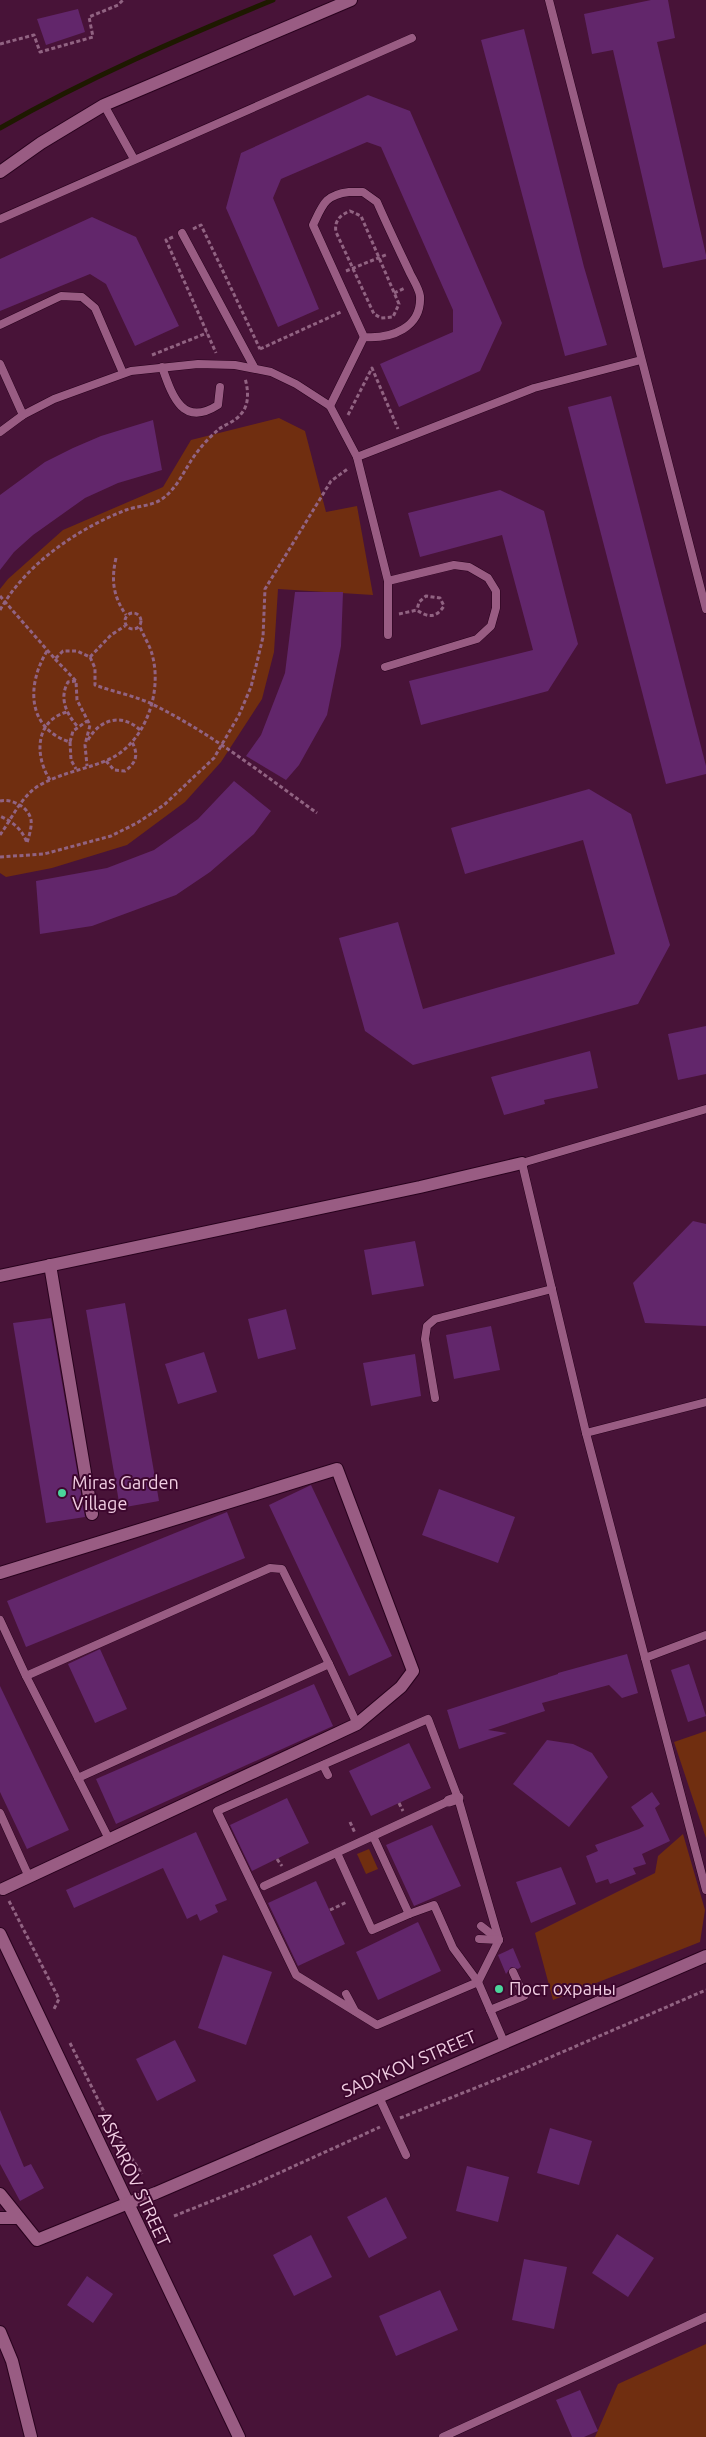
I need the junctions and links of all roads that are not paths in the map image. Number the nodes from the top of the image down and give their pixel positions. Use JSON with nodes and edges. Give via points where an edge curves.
{"nodes":[{"id":1,"x":351,"y":0,"type":"edge"},
{"id":2,"x":549,"y":0,"type":"edge"},
{"id":3,"x":412,"y":38,"type":"dead end"},
{"id":4,"x":104,"y":105,"type":"junction"},
{"id":5,"x":134,"y":159,"type":"junction"},
{"id":6,"x":0,"y":172,"type":"edge"},
{"id":7,"x":0,"y":218,"type":"edge"},
{"id":8,"x":182,"y":233,"type":"dead end"},
{"id":9,"x":0,"y":325,"type":"edge"},
{"id":10,"x":364,"y":337,"type":"junction"},
{"id":11,"x":641,"y":360,"type":"junction"},
{"id":12,"x":0,"y":364,"type":"edge"},
{"id":13,"x":162,"y":367,"type":"junction"},
{"id":14,"x":254,"y":367,"type":"junction"},
{"id":15,"x":123,"y":373,"type":"junction"},
{"id":16,"x":220,"y":387,"type":"dead end"},
{"id":17,"x":330,"y":406,"type":"junction"},
{"id":18,"x":23,"y":415,"type":"junction"},
{"id":19,"x":0,"y":432,"type":"edge"},
{"id":20,"x":358,"y":460,"type":"junction"},
{"id":21,"x":388,"y":581,"type":"junction"},
{"id":22,"x":706,"y":610,"type":"edge"},
{"id":23,"x":388,"y":635,"type":"dead end"},
{"id":24,"x":385,"y":667,"type":"dead end"},
{"id":25,"x":706,"y":1109,"type":"edge"},
{"id":26,"x":522,"y":1163,"type":"junction"},
{"id":27,"x":50,"y":1265,"type":"junction"},
{"id":28,"x":0,"y":1276,"type":"edge"},
{"id":29,"x":552,"y":1289,"type":"junction"},
{"id":30,"x":436,"y":1398,"type":"dead end"},
{"id":31,"x":706,"y":1402,"type":"edge"},
{"id":32,"x":586,"y":1433,"type":"junction"},
{"id":33,"x":92,"y":1514,"type":"dead end"},
{"id":34,"x":0,"y":1573,"type":"edge"},
{"id":35,"x":0,"y":1620,"type":"edge"},
{"id":36,"x":706,"y":1635,"type":"edge"},
{"id":37,"x":645,"y":1658,"type":"junction"},
{"id":38,"x":329,"y":1664,"type":"junction"},
{"id":39,"x":26,"y":1676,"type":"junction"},
{"id":40,"x":357,"y":1724,"type":"junction"},
{"id":41,"x":323,"y":1765,"type":"junction"},
{"id":42,"x":328,"y":1775,"type":"dead end"},
{"id":43,"x":78,"y":1778,"type":"junction"},
{"id":44,"x":453,"y":1800,"type":"junction"},
{"id":45,"x":0,"y":1814,"type":"edge"},
{"id":46,"x":373,"y":1836,"type":"junction"},
{"id":47,"x":110,"y":1840,"type":"junction"},
{"id":48,"x":336,"y":1853,"type":"junction"},
{"id":49,"x":29,"y":1877,"type":"junction"},
{"id":50,"x":264,"y":1886,"type":"dead end"},
{"id":51,"x":3,"y":1889,"type":"road end"},
{"id":52,"x":706,"y":1890,"type":"edge"},
{"id":53,"x":409,"y":1914,"type":"junction"},
{"id":54,"x":481,"y":1926,"type":"dead end"},
{"id":55,"x":0,"y":1934,"type":"edge"},
{"id":56,"x":479,"y":1939,"type":"dead end"},
{"id":57,"x":499,"y":1940,"type":"junction"},
{"id":58,"x":706,"y":1956,"type":"edge"},
{"id":59,"x":513,"y":1972,"type":"dead end"},
{"id":60,"x":478,"y":1982,"type":"junction"},
{"id":61,"x":346,"y":1994,"type":"dead end"},
{"id":62,"x":490,"y":2010,"type":"junction"},
{"id":63,"x":355,"y":2011,"type":"junction"},
{"id":64,"x":504,"y":2042,"type":"junction"},
{"id":65,"x":379,"y":2096,"type":"junction"},
{"id":66,"x":406,"y":2155,"type":"dead end"},
{"id":67,"x":0,"y":2194,"type":"edge"},
{"id":68,"x":126,"y":2204,"type":"junction"},
{"id":69,"x":0,"y":2218,"type":"edge"},
{"id":70,"x":19,"y":2218,"type":"junction"},
{"id":71,"x":706,"y":2317,"type":"edge"},
{"id":72,"x":0,"y":2332,"type":"edge"},
{"id":73,"x":12,"y":2362,"type":"junction"},
{"id":74,"x":0,"y":2368,"type":"edge"},
{"id":75,"x":31,"y":2437,"type":"edge"},
{"id":76,"x":239,"y":2437,"type":"edge"},
{"id":77,"x":443,"y":2437,"type":"edge"}],
"edges":[{"from":1,"to":4,"type":"street"},
{"from":2,"to":11,"type":"lane"},
{"from":3,"to":5,"type":"lane"},
{"from":4,"to":5,"type":"lane"},
{"from":4,"to":6,"type":"street"},
{"from":5,"to":7,"type":"lane"},
{"from":8,"to":14,"type":"lane"},
{"from":9,"to":15,"type":"lane","via":[[61,296],[82,297],[95,308]]},
{"from":10,"to":10,"type":"lane","via":[[398,333],[408,326],[418,312],[420,294],[376,202],[363,192],[334,194],[323,203],[313,225]]},
{"from":10,"to":17,"type":"lane"},
{"from":11,"to":20,"type":"lane","via":[[534,388],[402,439]]},
{"from":11,"to":22,"type":"lane"},
{"from":12,"to":18,"type":"lane"},
{"from":13,"to":14,"type":"lane","via":[[198,364]]},
{"from":13,"to":15,"type":"lane"},
{"from":13,"to":16,"type":"lane","via":[[179,406],[193,413],[208,412],[218,405]]},
{"from":14,"to":17,"type":"lane","via":[[296,384]]},
{"from":15,"to":18,"type":"lane","via":[[54,399]]},
{"from":17,"to":20,"type":"lane"},
{"from":18,"to":19,"type":"lane"},
{"from":20,"to":21,"type":"lane"},
{"from":21,"to":23,"type":"lane"},
{"from":21,"to":24,"type":"lane","via":[[454,565],[469,567],[488,578],[496,591],[496,608],[491,626],[477,639]]},
{"from":25,"to":26,"type":"lane"},
{"from":26,"to":27,"type":"street"},
{"from":26,"to":29,"type":"lane"},
{"from":27,"to":28,"type":"street"},
{"from":27,"to":33,"type":"street"},
{"from":29,"to":30,"type":"lane","via":[[435,1318],[427,1326],[425,1339]]},
{"from":29,"to":32,"type":"lane"},
{"from":31,"to":32,"type":"lane"},
{"from":32,"to":37,"type":"lane"},
{"from":34,"to":40,"type":"street","via":[[337,1469],[413,1671],[401,1687]]},
{"from":35,"to":39,"type":"lane"},
{"from":36,"to":37,"type":"lane"},
{"from":37,"to":52,"type":"lane"},
{"from":38,"to":39,"type":"lane","via":[[282,1569],[270,1568]]},
{"from":38,"to":40,"type":"lane"},
{"from":38,"to":43,"type":"lane"},
{"from":39,"to":43,"type":"lane"},
{"from":40,"to":47,"type":"street"},
{"from":41,"to":42,"type":"lane"},
{"from":41,"to":44,"type":"lane","via":[[428,1719]]},
{"from":41,"to":63,"type":"lane","via":[[217,1811],[296,1975]]},
{"from":43,"to":47,"type":"lane"},
{"from":44,"to":46,"type":"lane"},
{"from":44,"to":57,"type":"lane"},
{"from":45,"to":49,"type":"lane"},
{"from":46,"to":48,"type":"lane"},
{"from":46,"to":53,"type":"lane"},
{"from":47,"to":49,"type":"street"},
{"from":48,"to":50,"type":"lane"},
{"from":48,"to":53,"type":"lane","via":[[372,1930]]},
{"from":49,"to":51,"type":"street"},
{"from":53,"to":60,"type":"lane","via":[[434,1905],[453,1948]]},
{"from":54,"to":57,"type":"lane"},
{"from":55,"to":68,"type":"street","name":"ASKAROV STREET"},
{"from":56,"to":57,"type":"lane"},
{"from":57,"to":60,"type":"lane"},
{"from":58,"to":64,"type":"street","name":"SADYKOV STREET"},
{"from":59,"to":62,"type":"lane","via":[[524,1996]]},
{"from":60,"to":62,"type":"lane"},
{"from":60,"to":63,"type":"lane","via":[[376,2025]]},
{"from":61,"to":63,"type":"lane"},
{"from":62,"to":64,"type":"lane"},
{"from":64,"to":65,"type":"street","name":"SADYKOV STREET"},
{"from":65,"to":66,"type":"lane"},
{"from":65,"to":68,"type":"street","name":"SADYKOV STREET","via":[[156,2194]]},
{"from":67,"to":70,"type":"street"},
{"from":68,"to":70,"type":"street","name":"SADYKOV STREET","via":[[37,2240]]},
{"from":68,"to":76,"type":"street","name":"ASKAROV STREET"},
{"from":69,"to":70,"type":"street"},
{"from":71,"to":77,"type":"lane"},
{"from":72,"to":73,"type":"street"},
{"from":73,"to":74,"type":"street"},
{"from":73,"to":75,"type":"street"}]}
